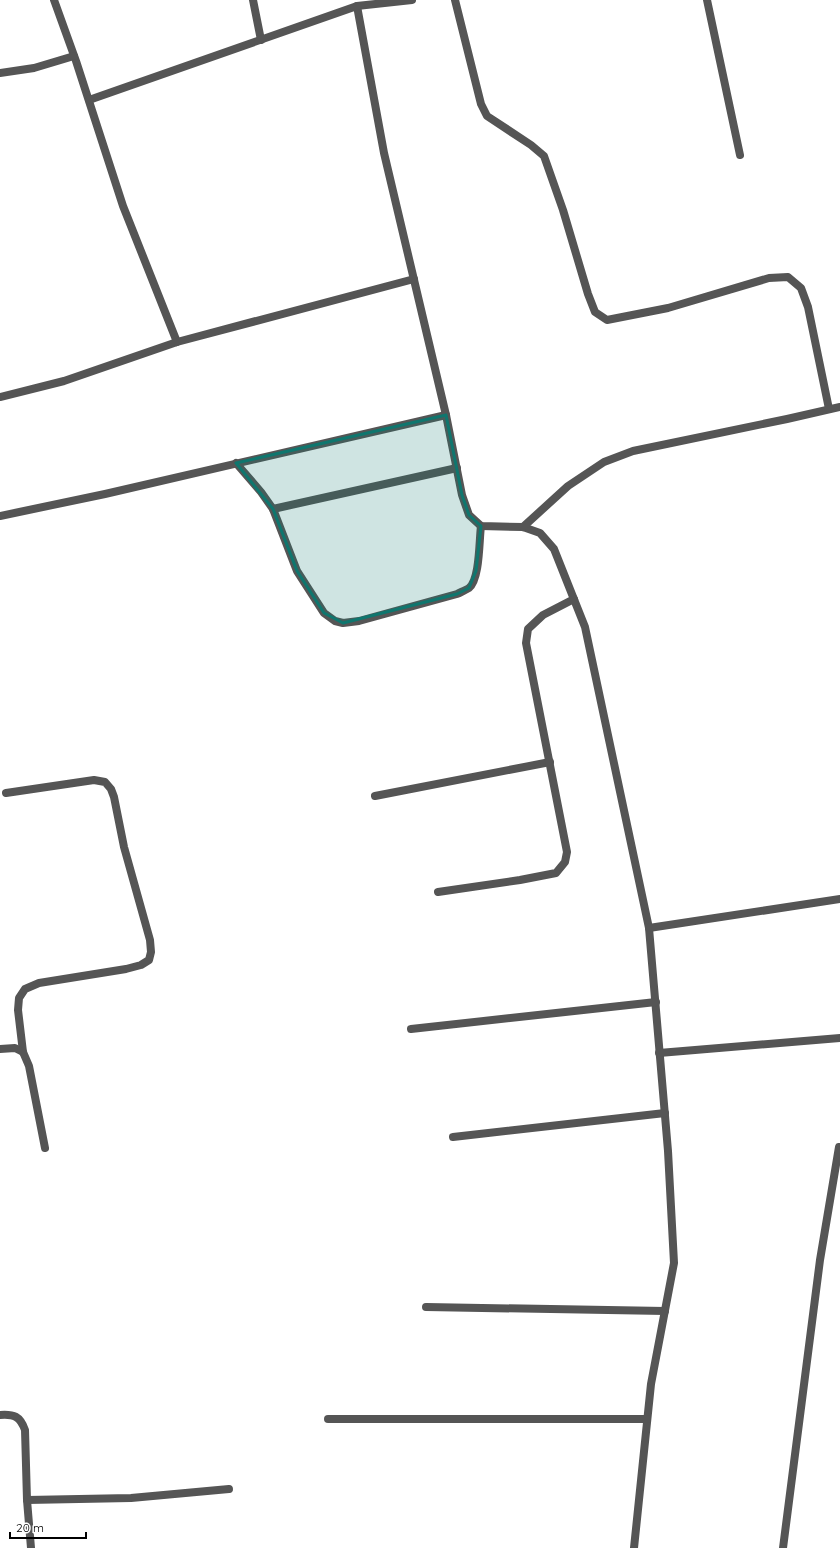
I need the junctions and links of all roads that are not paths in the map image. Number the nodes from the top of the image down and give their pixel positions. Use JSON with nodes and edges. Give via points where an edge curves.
{"nodes":[{"id":1,"x":54,"y":0,"type":"edge"},
{"id":2,"x":253,"y":0,"type":"edge"},
{"id":3,"x":412,"y":0,"type":"edge"},
{"id":4,"x":456,"y":0,"type":"edge"},
{"id":5,"x":707,"y":0,"type":"edge"},
{"id":6,"x":357,"y":6,"type":"junction"},
{"id":7,"x":261,"y":40,"type":"junction"},
{"id":8,"x":74,"y":56,"type":"junction"},
{"id":9,"x":0,"y":73,"type":"edge"},
{"id":10,"x":89,"y":100,"type":"junction"},
{"id":11,"x":740,"y":155,"type":"dead end"},
{"id":12,"x":414,"y":279,"type":"junction"},
{"id":13,"x":176,"y":342,"type":"junction"},
{"id":14,"x":0,"y":396,"type":"edge"},
{"id":15,"x":840,"y":406,"type":"edge"},
{"id":16,"x":828,"y":409,"type":"junction"},
{"id":17,"x":446,"y":414,"type":"junction"},
{"id":18,"x":236,"y":463,"type":"junction"},
{"id":19,"x":457,"y":468,"type":"junction"},
{"id":20,"x":273,"y":509,"type":"junction"},
{"id":21,"x":0,"y":516,"type":"edge"},
{"id":22,"x":480,"y":526,"type":"junction"},
{"id":23,"x":524,"y":527,"type":"junction"},
{"id":24,"x":574,"y":599,"type":"junction"},
{"id":25,"x":550,"y":762,"type":"junction"},
{"id":26,"x":6,"y":793,"type":"dead end"},
{"id":27,"x":375,"y":796,"type":"dead end"},
{"id":28,"x":438,"y":892,"type":"dead end"},
{"id":29,"x":840,"y":899,"type":"edge"},
{"id":30,"x":649,"y":928,"type":"junction"},
{"id":31,"x":656,"y":1002,"type":"junction"},
{"id":32,"x":410,"y":1030,"type":"dead end"},
{"id":33,"x":840,"y":1038,"type":"edge"},
{"id":34,"x":0,"y":1049,"type":"edge"},
{"id":35,"x":23,"y":1052,"type":"junction"},
{"id":36,"x":659,"y":1053,"type":"junction"},
{"id":37,"x":665,"y":1113,"type":"junction"},
{"id":38,"x":454,"y":1137,"type":"dead end"},
{"id":39,"x":839,"y":1146,"type":"dead end"},
{"id":40,"x":45,"y":1148,"type":"dead end"},
{"id":41,"x":426,"y":1307,"type":"dead end"},
{"id":42,"x":665,"y":1311,"type":"junction"},
{"id":43,"x":0,"y":1415,"type":"edge"},
{"id":44,"x":328,"y":1419,"type":"dead end"},
{"id":45,"x":647,"y":1419,"type":"junction"},
{"id":46,"x":229,"y":1489,"type":"dead end"},
{"id":47,"x":27,"y":1500,"type":"junction"},
{"id":48,"x":31,"y":1548,"type":"edge"},
{"id":49,"x":634,"y":1548,"type":"edge"},
{"id":50,"x":783,"y":1548,"type":"edge"}],
"edges":[{"from":1,"to":8,"type":"street"},
{"from":2,"to":7,"type":"street"},
{"from":3,"to":6,"type":"street"},
{"from":4,"to":16,"type":"street","via":[[481,104],[487,116],[544,156],[595,312],[607,320],[620,318],[668,308],[769,278],[788,277],[801,288],[808,307]]},
{"from":5,"to":11,"type":"street"},
{"from":6,"to":7,"type":"street"},
{"from":6,"to":12,"type":"street","via":[[384,153]]},
{"from":7,"to":10,"type":"street"},
{"from":8,"to":9,"type":"street","via":[[34,68]]},
{"from":8,"to":10,"type":"street"},
{"from":10,"to":13,"type":"street","via":[[123,206]]},
{"from":12,"to":13,"type":"street"},
{"from":12,"to":17,"type":"street"},
{"from":13,"to":14,"type":"street","via":[[64,381]]},
{"from":15,"to":16,"type":"street"},
{"from":16,"to":23,"type":"street","via":[[633,451],[604,462],[568,486]]},
{"from":17,"to":18,"type":"street"},
{"from":17,"to":19,"type":"street"},
{"from":18,"to":20,"type":"street"},
{"from":18,"to":21,"type":"street"},
{"from":19,"to":20,"type":"street"},
{"from":19,"to":22,"type":"street","via":[[469,516]]},
{"from":20,"to":22,"type":"street","via":[[297,571],[324,613],[343,623],[457,594],[469,588],[476,571]]},
{"from":22,"to":23,"type":"street"},
{"from":23,"to":24,"type":"street","via":[[540,533],[554,549]]},
{"from":24,"to":25,"type":"street","via":[[543,616],[528,629],[526,643]]},
{"from":24,"to":30,"type":"street","via":[[585,627]]},
{"from":25,"to":27,"type":"street"},
{"from":25,"to":28,"type":"street","via":[[567,852],[565,862],[556,873]]},
{"from":26,"to":35,"type":"street","via":[[94,780],[104,782],[111,789],[151,952],[149,960],[141,965],[39,983],[25,989],[19,998],[18,1010]]},
{"from":29,"to":30,"type":"street"},
{"from":30,"to":31,"type":"street"},
{"from":31,"to":32,"type":"street"},
{"from":31,"to":36,"type":"street"},
{"from":33,"to":36,"type":"street"},
{"from":34,"to":35,"type":"street","via":[[15,1048]]},
{"from":35,"to":40,"type":"street","via":[[29,1066]]},
{"from":36,"to":37,"type":"street"},
{"from":37,"to":38,"type":"street"},
{"from":37,"to":42,"type":"street","via":[[674,1263]]},
{"from":39,"to":50,"type":"street","via":[[820,1260]]},
{"from":41,"to":42,"type":"street"},
{"from":42,"to":45,"type":"street"},
{"from":43,"to":47,"type":"street","via":[[11,1414],[17,1417],[25,1430]]},
{"from":44,"to":45,"type":"street"},
{"from":45,"to":49,"type":"street"},
{"from":46,"to":47,"type":"street","via":[[131,1498]]},
{"from":47,"to":48,"type":"street"}]}
